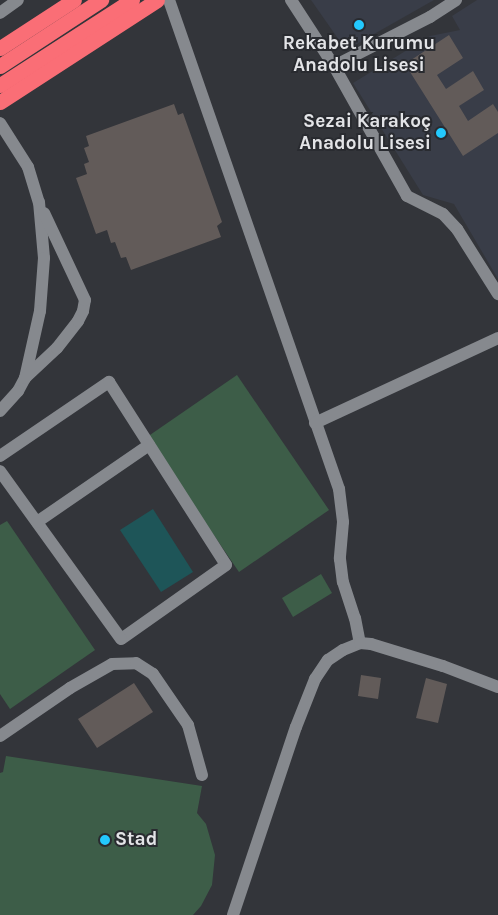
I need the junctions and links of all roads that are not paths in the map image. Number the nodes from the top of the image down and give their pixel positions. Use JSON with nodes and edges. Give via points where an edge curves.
{"nodes":[{"id":1,"x":18,"y":0,"type":"edge"},
{"id":2,"x":74,"y":0,"type":"edge"},
{"id":3,"x":101,"y":0,"type":"edge"},
{"id":4,"x":132,"y":0,"type":"edge"},
{"id":5,"x":157,"y":0,"type":"edge"},
{"id":6,"x":169,"y":0,"type":"edge"},
{"id":7,"x":290,"y":0,"type":"edge"},
{"id":8,"x":456,"y":0,"type":"edge"},
{"id":9,"x":0,"y":12,"type":"edge"},
{"id":10,"x":0,"y":48,"type":"edge"},
{"id":11,"x":0,"y":66,"type":"edge"},
{"id":12,"x":334,"y":66,"type":"junction"},
{"id":13,"x":0,"y":85,"type":"edge"},
{"id":14,"x":0,"y":102,"type":"edge"},
{"id":15,"x":0,"y":123,"type":"edge"},
{"id":16,"x":39,"y":202,"type":"junction"},
{"id":17,"x":498,"y":294,"type":"edge"},
{"id":18,"x":498,"y":338,"type":"edge"},
{"id":19,"x":25,"y":378,"type":"junction"},
{"id":20,"x":0,"y":411,"type":"edge"},
{"id":21,"x":315,"y":423,"type":"junction"},
{"id":22,"x":150,"y":445,"type":"junction"},
{"id":23,"x":0,"y":456,"type":"edge"},
{"id":24,"x":0,"y":471,"type":"edge"},
{"id":25,"x":37,"y":522,"type":"junction"},
{"id":26,"x":360,"y":643,"type":"junction"},
{"id":27,"x":498,"y":687,"type":"edge"},
{"id":28,"x":0,"y":736,"type":"edge"},
{"id":29,"x":202,"y":775,"type":"dead end"},
{"id":30,"x":233,"y":915,"type":"edge"}],
"edges":[{"from":1,"to":9,"type":"street"},
{"from":2,"to":10,"type":"highway"},
{"from":3,"to":11,"type":"highway"},
{"from":4,"to":13,"type":"highway"},
{"from":5,"to":14,"type":"highway"},
{"from":6,"to":21,"type":"street"},
{"from":7,"to":12,"type":"street"},
{"from":8,"to":12,"type":"street","via":[[430,17]]},
{"from":12,"to":17,"type":"street","via":[[407,196],[443,214],[457,229]]},
{"from":15,"to":16,"type":"street","via":[[28,168]]},
{"from":16,"to":19,"type":"street","via":[[43,282]]},
{"from":16,"to":19,"type":"street","via":[[85,300],[78,321],[57,348]]},
{"from":18,"to":21,"type":"street"},
{"from":19,"to":20,"type":"street"},
{"from":21,"to":26,"type":"street","via":[[339,489],[343,582]]},
{"from":22,"to":23,"type":"street","via":[[110,382]]},
{"from":22,"to":25,"type":"street"},
{"from":22,"to":25,"type":"street","via":[[226,565],[121,638]]},
{"from":24,"to":25,"type":"street"},
{"from":26,"to":27,"type":"street","via":[[390,648]]},
{"from":26,"to":30,"type":"street","via":[[328,660],[315,679]]},
{"from":28,"to":29,"type":"street","via":[[70,688],[112,664],[136,663],[153,674],[188,725]]}]}
